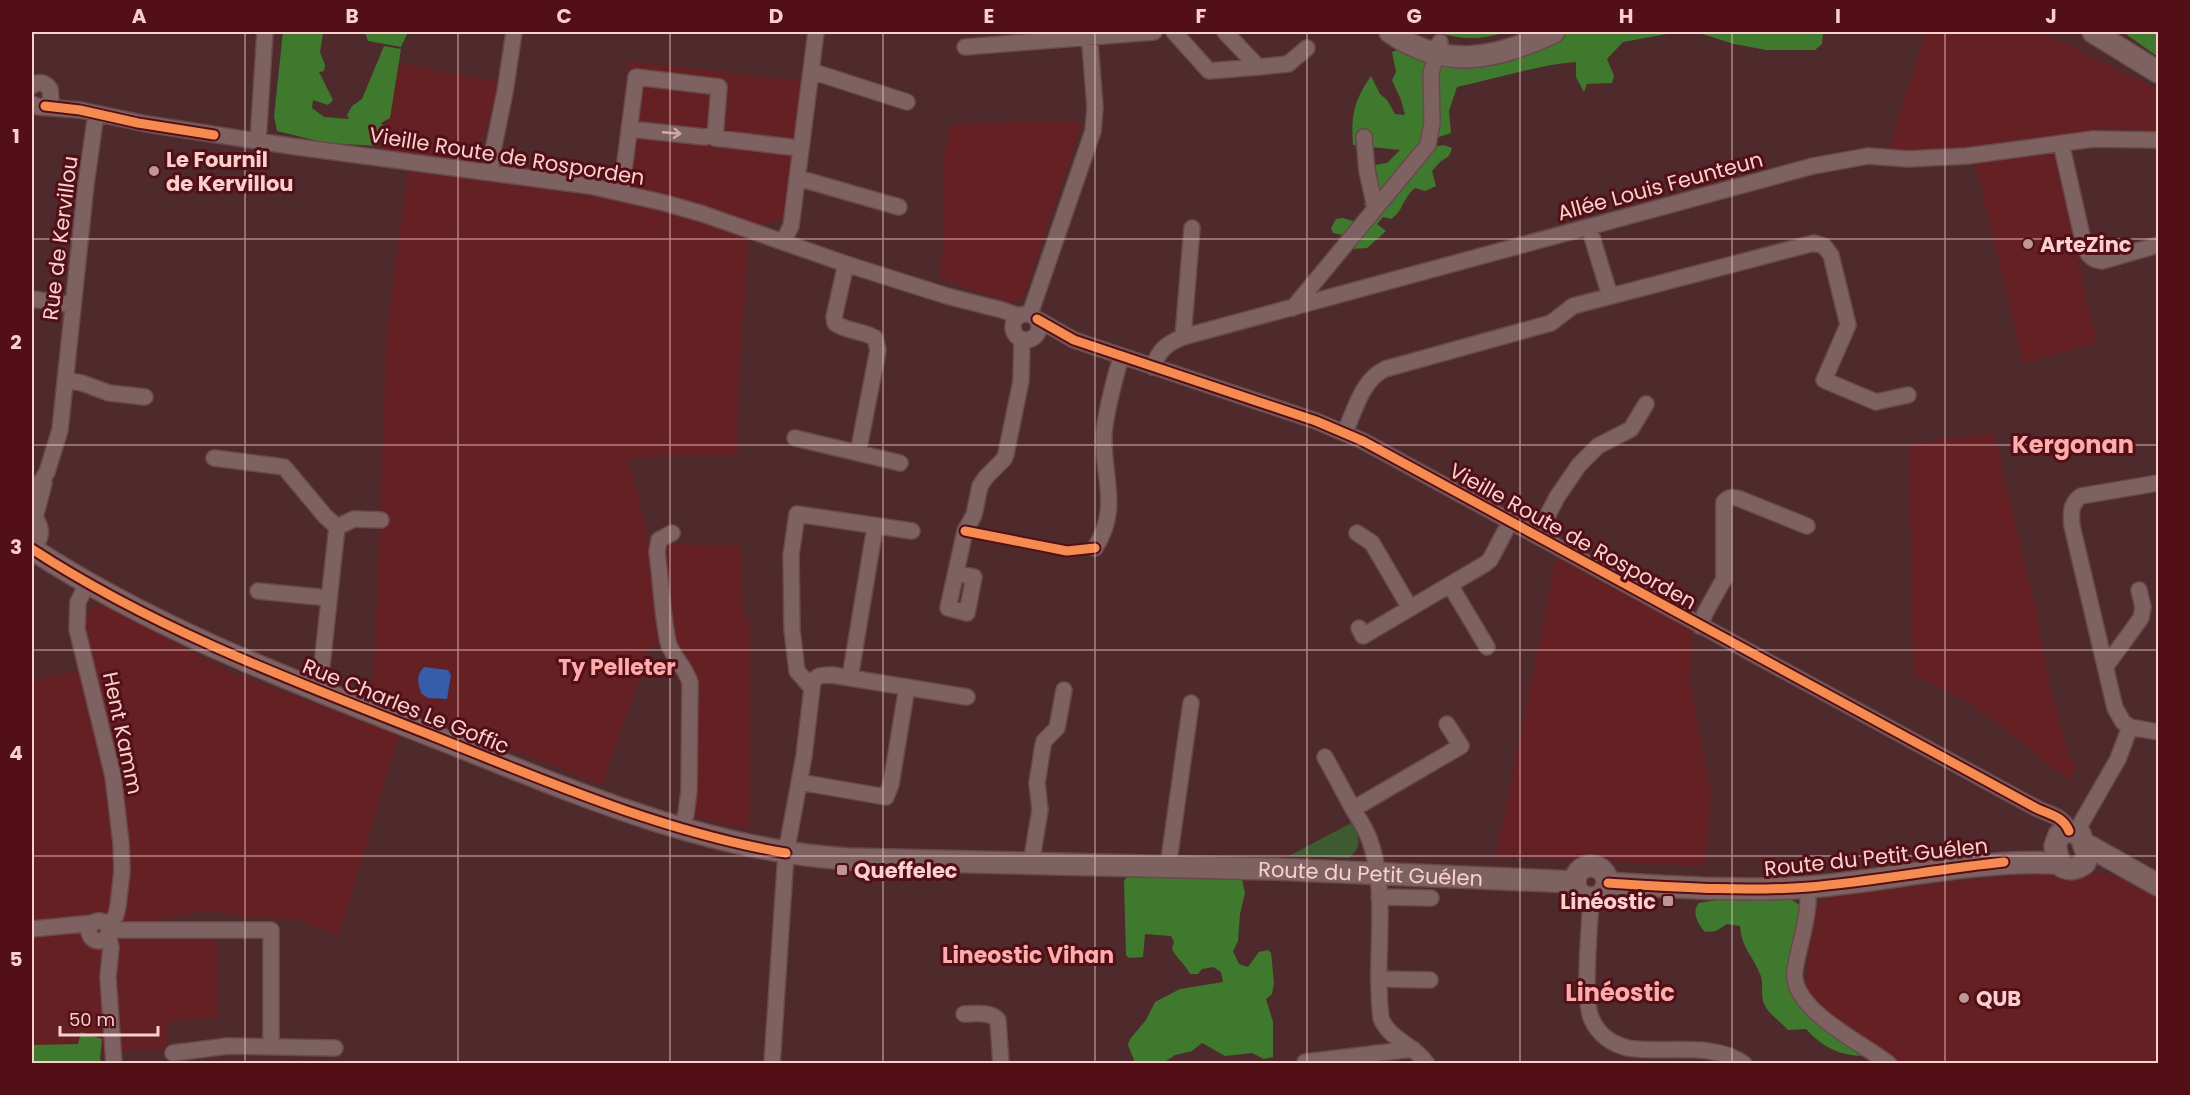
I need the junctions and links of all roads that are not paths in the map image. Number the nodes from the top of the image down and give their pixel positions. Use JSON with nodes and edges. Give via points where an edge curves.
{"nodes":[{"id":1,"x":265,"y":32,"type":"edge"},
{"id":2,"x":514,"y":32,"type":"edge"},
{"id":3,"x":816,"y":32,"type":"edge"},
{"id":4,"x":1154,"y":32,"type":"edge"},
{"id":5,"x":1174,"y":32,"type":"edge"},
{"id":6,"x":1225,"y":32,"type":"edge"},
{"id":7,"x":1390,"y":32,"type":"edge"},
{"id":8,"x":1415,"y":32,"type":"edge"},
{"id":9,"x":1526,"y":32,"type":"edge"},
{"id":10,"x":1554,"y":32,"type":"edge"},
{"id":11,"x":2076,"y":32,"type":"edge"},
{"id":12,"x":2094,"y":32,"type":"edge"},
{"id":13,"x":1089,"y":34,"type":"edge"},
{"id":14,"x":965,"y":48,"type":"dead end"},
{"id":15,"x":1307,"y":48,"type":"dead end"},
{"id":16,"x":1438,"y":48,"type":"junction"},
{"id":17,"x":2118,"y":48,"type":"junction"},
{"id":18,"x":1258,"y":67,"type":"junction"},
{"id":19,"x":811,"y":71,"type":"junction"},
{"id":20,"x":32,"y":72,"type":"edge"},
{"id":21,"x":2158,"y":72,"type":"edge"},
{"id":22,"x":41,"y":86,"type":"edge"},
{"id":23,"x":907,"y":102,"type":"dead end"},
{"id":24,"x":36,"y":106,"type":"edge"},
{"id":25,"x":80,"y":110,"type":"junction"},
{"id":26,"x":96,"y":114,"type":"junction"},
{"id":27,"x":630,"y":125,"type":"junction"},
{"id":28,"x":714,"y":136,"type":"junction"},
{"id":29,"x":1364,"y":137,"type":"dead end"},
{"id":30,"x":2158,"y":140,"type":"edge"},
{"id":31,"x":258,"y":141,"type":"junction"},
{"id":32,"x":2061,"y":142,"type":"junction"},
{"id":33,"x":790,"y":147,"type":"dead end"},
{"id":34,"x":490,"y":172,"type":"junction"},
{"id":35,"x":798,"y":178,"type":"junction"},
{"id":36,"x":621,"y":193,"type":"junction"},
{"id":37,"x":899,"y":207,"type":"dead end"},
{"id":38,"x":1375,"y":207,"type":"junction"},
{"id":39,"x":1589,"y":227,"type":"junction"},
{"id":40,"x":1192,"y":228,"type":"dead end"},
{"id":41,"x":783,"y":242,"type":"junction"},
{"id":42,"x":2158,"y":245,"type":"edge"},
{"id":43,"x":846,"y":264,"type":"junction"},
{"id":44,"x":1610,"y":296,"type":"junction"},
{"id":45,"x":32,"y":299,"type":"edge"},
{"id":46,"x":73,"y":305,"type":"junction"},
{"id":47,"x":1293,"y":308,"type":"junction"},
{"id":48,"x":1026,"y":326,"type":"junction"},
{"id":49,"x":1183,"y":337,"type":"junction"},
{"id":50,"x":1121,"y":357,"type":"junction"},
{"id":51,"x":1153,"y":367,"type":"junction"},
{"id":52,"x":65,"y":380,"type":"junction"},
{"id":53,"x":1908,"y":394,"type":"dead end"},
{"id":54,"x":145,"y":397,"type":"dead end"},
{"id":55,"x":1646,"y":404,"type":"dead end"},
{"id":56,"x":1345,"y":432,"type":"junction"},
{"id":57,"x":795,"y":438,"type":"dead end"},
{"id":58,"x":858,"y":453,"type":"junction"},
{"id":59,"x":214,"y":458,"type":"dead end"},
{"id":60,"x":900,"y":464,"type":"dead end"},
{"id":61,"x":47,"y":472,"type":"junction"},
{"id":62,"x":2158,"y":483,"type":"edge"},
{"id":63,"x":32,"y":496,"type":"edge"},
{"id":64,"x":381,"y":520,"type":"dead end"},
{"id":65,"x":1510,"y":522,"type":"junction"},
{"id":66,"x":1807,"y":526,"type":"dead end"},
{"id":67,"x":337,"y":527,"type":"junction"},
{"id":68,"x":875,"y":527,"type":"junction"},
{"id":69,"x":912,"y":531,"type":"dead end"},
{"id":70,"x":1357,"y":532,"type":"dead end"},
{"id":71,"x":672,"y":533,"type":"dead end"},
{"id":72,"x":33,"y":534,"type":"edge"},
{"id":73,"x":1537,"y":536,"type":"junction"},
{"id":74,"x":1095,"y":548,"type":"dead end"},
{"id":75,"x":956,"y":573,"type":"dead end"},
{"id":76,"x":79,"y":579,"type":"junction"},
{"id":77,"x":1450,"y":585,"type":"junction"},
{"id":78,"x":2139,"y":590,"type":"dead end"},
{"id":79,"x":258,"y":591,"type":"dead end"},
{"id":80,"x":329,"y":598,"type":"junction"},
{"id":81,"x":1410,"y":608,"type":"junction"},
{"id":82,"x":1700,"y":626,"type":"junction"},
{"id":83,"x":1364,"y":637,"type":"dead end"},
{"id":84,"x":1487,"y":646,"type":"dead end"},
{"id":85,"x":2106,"y":666,"type":"junction"},
{"id":86,"x":850,"y":678,"type":"junction"},
{"id":87,"x":907,"y":687,"type":"junction"},
{"id":88,"x":812,"y":688,"type":"junction"},
{"id":89,"x":316,"y":690,"type":"junction"},
{"id":90,"x":1064,"y":690,"type":"dead end"},
{"id":91,"x":967,"y":697,"type":"dead end"},
{"id":92,"x":1191,"y":704,"type":"dead end"},
{"id":93,"x":1447,"y":724,"type":"dead end"},
{"id":94,"x":2130,"y":727,"type":"junction"},
{"id":95,"x":2158,"y":732,"type":"edge"},
{"id":96,"x":1324,"y":757,"type":"dead end"},
{"id":97,"x":799,"y":782,"type":"junction"},
{"id":98,"x":1353,"y":809,"type":"junction"},
{"id":99,"x":681,"y":829,"type":"junction"},
{"id":100,"x":2070,"y":845,"type":"junction"},
{"id":101,"x":786,"y":853,"type":"junction"},
{"id":102,"x":1031,"y":864,"type":"junction"},
{"id":103,"x":1168,"y":867,"type":"junction"},
{"id":104,"x":1377,"y":873,"type":"junction"},
{"id":105,"x":1575,"y":882,"type":"junction"},
{"id":106,"x":1608,"y":883,"type":"junction"},
{"id":107,"x":2158,"y":885,"type":"edge"},
{"id":108,"x":1808,"y":887,"type":"junction"},
{"id":109,"x":1379,"y":897,"type":"junction"},
{"id":110,"x":1431,"y":898,"type":"dead end"},
{"id":111,"x":1591,"y":898,"type":"junction"},
{"id":112,"x":32,"y":928,"type":"edge"},
{"id":113,"x":100,"y":930,"type":"junction"},
{"id":114,"x":1379,"y":980,"type":"junction"},
{"id":115,"x":1430,"y":980,"type":"dead end"},
{"id":116,"x":964,"y":1014,"type":"dead end"},
{"id":117,"x":271,"y":1046,"type":"junction"},
{"id":118,"x":335,"y":1048,"type":"dead end"},
{"id":119,"x":1413,"y":1049,"type":"junction"},
{"id":120,"x":172,"y":1053,"type":"dead end"},
{"id":121,"x":1305,"y":1062,"type":"dead end"},
{"id":122,"x":114,"y":1064,"type":"edge"},
{"id":123,"x":772,"y":1064,"type":"edge"},
{"id":124,"x":1001,"y":1064,"type":"edge"},
{"id":125,"x":1427,"y":1064,"type":"edge"},
{"id":126,"x":1744,"y":1064,"type":"edge"},
{"id":127,"x":1889,"y":1064,"type":"edge"}],
"edges":[{"from":1,"to":31,"type":"street"},
{"from":2,"to":34,"type":"street"},
{"from":3,"to":19,"type":"street"},
{"from":4,"to":13,"type":"street"},
{"from":5,"to":18,"type":"street","via":[[1209,71]]},
{"from":6,"to":18,"type":"street"},
{"from":7,"to":16,"type":"street","via":[[1410,44]]},
{"from":8,"to":16,"type":"street"},
{"from":9,"to":16,"type":"street","via":[[1498,41]]},
{"from":10,"to":16,"type":"street","via":[[1515,49],[1484,56],[1460,57]]},
{"from":11,"to":17,"type":"street"},
{"from":12,"to":17,"type":"street"},
{"from":13,"to":14,"type":"street"},
{"from":13,"to":48,"type":"street","via":[[1093,130]]},
{"from":15,"to":18,"type":"street","via":[[1288,64]]},
{"from":16,"to":38,"type":"street","via":[[1431,73],[1432,123],[1428,145]]},
{"from":17,"to":21,"type":"street"},
{"from":19,"to":23,"type":"street"},
{"from":19,"to":35,"type":"street"},
{"from":20,"to":22,"type":"street","name":"Vieille Route de Rosporden"},
{"from":22,"to":24,"type":"street","via":[[51,100]]},
{"from":22,"to":25,"type":"street","name":"Vieille Route de Rosporden"},
{"from":24,"to":25,"type":"street","name":"Vieille Route de Rosporden"},
{"from":25,"to":26,"type":"street","name":"Vieille Route de Rosporden"},
{"from":26,"to":31,"type":"street","name":"Vieille Route de Rosporden"},
{"from":26,"to":46,"type":"street","name":"Rue de Kervillou"},
{"from":27,"to":28,"type":"street","one_way":true},
{"from":27,"to":28,"type":"street","via":[[636,77],[720,87]]},
{"from":27,"to":36,"type":"street"},
{"from":28,"to":33,"type":"street"},
{"from":29,"to":38,"type":"street"},
{"from":30,"to":32,"type":"street","name":"Allée Louis Feunteun"},
{"from":31,"to":34,"type":"street","name":"Vieille Route de Rosporden"},
{"from":32,"to":39,"type":"street","name":"Allée Louis Feunteun","via":[[1929,159],[1855,158]]},
{"from":32,"to":42,"type":"street","via":[[2088,254],[2102,261]]},
{"from":34,"to":36,"type":"street","name":"Vieille Route de Rosporden"},
{"from":35,"to":37,"type":"street"},
{"from":35,"to":41,"type":"street","via":[[792,226]]},
{"from":36,"to":41,"type":"street","name":"Vieille Route de Rosporden","via":[[694,211]]},
{"from":38,"to":47,"type":"street"},
{"from":39,"to":44,"type":"street"},
{"from":39,"to":47,"type":"street","name":"Allée Louis Feunteun"},
{"from":40,"to":49,"type":"street"},
{"from":41,"to":43,"type":"street","name":"Vieille Route de Rosporden"},
{"from":43,"to":48,"type":"street","name":"Vieille Route de Rosporden","via":[[986,307],[996,317]]},
{"from":43,"to":58,"type":"street","via":[[835,323],[875,338],[878,350]]},
{"from":44,"to":53,"type":"street","via":[[1805,244],[1821,244],[1831,255],[1848,325],[1824,380],[1876,402]]},
{"from":44,"to":56,"type":"street","via":[[1573,306],[1551,323],[1378,372],[1367,383]]},
{"from":45,"to":46,"type":"street"},
{"from":46,"to":52,"type":"street","name":"Rue de Kervillou"},
{"from":47,"to":49,"type":"street","name":"Allée Louis Feunteun"},
{"from":48,"to":50,"type":"street","name":"Vieille Route de Rosporden"},
{"from":48,"to":75,"type":"street","via":[[1021,381],[1006,454],[980,486]]},
{"from":49,"to":51,"type":"street","name":"Allée Louis Feunteun","via":[[1161,350]]},
{"from":50,"to":51,"type":"street","name":"Vieille Route de Rosporden"},
{"from":50,"to":74,"type":"street","via":[[1105,425],[1110,483],[1107,517]]},
{"from":51,"to":56,"type":"street","name":"Vieille Route de Rosporden"},
{"from":52,"to":54,"type":"street","via":[[109,393]]},
{"from":52,"to":61,"type":"street","name":"Rue de Kervillou","via":[[60,430]]},
{"from":55,"to":73,"type":"street","via":[[1631,429],[1598,446],[1579,465]]},
{"from":56,"to":65,"type":"street","name":"Vieille Route de Rosporden"},
{"from":57,"to":58,"type":"street"},
{"from":58,"to":60,"type":"street"},
{"from":59,"to":67,"type":"street","via":[[284,467]]},
{"from":61,"to":63,"type":"street","name":"Rue de Kervillou"},
{"from":61,"to":72,"type":"street","name":"Rue de Kervillou"},
{"from":62,"to":85,"type":"street","via":[[2090,494],[2076,500],[2072,509],[2072,526]]},
{"from":64,"to":67,"type":"street","via":[[354,519]]},
{"from":65,"to":73,"type":"street","name":"Vieille Route de Rosporden"},
{"from":65,"to":77,"type":"street","via":[[1490,560]]},
{"from":66,"to":82,"type":"street","name":"Vieille Route de Rosporden","via":[[1740,499],[1728,498],[1724,579]]},
{"from":67,"to":80,"type":"street"},
{"from":68,"to":69,"type":"street"},
{"from":68,"to":86,"type":"street"},
{"from":68,"to":88,"type":"street","via":[[797,514],[791,555],[792,630],[797,671]]},
{"from":70,"to":81,"type":"street","via":[[1372,543]]},
{"from":71,"to":99,"type":"street","via":[[659,540],[657,552],[668,642],[690,683],[689,791]]},
{"from":72,"to":76,"type":"street","name":"Rue Charles Le Goffic"},
{"from":73,"to":82,"type":"street","name":"Vieille Route de Rosporden"},
{"from":76,"to":89,"type":"street","name":"Rue Charles Le Goffic","via":[[217,648]]},
{"from":76,"to":113,"type":"street","name":"Hent Kamm","via":[[77,629],[116,794],[122,854],[116,915]]},
{"from":77,"to":81,"type":"street"},
{"from":77,"to":84,"type":"street"},
{"from":78,"to":85,"type":"street","via":[[2141,618]]},
{"from":79,"to":80,"type":"street"},
{"from":80,"to":89,"type":"street"},
{"from":81,"to":83,"type":"street"},
{"from":82,"to":100,"type":"street","name":"Vieille Route de Rosporden","via":[[2060,818]]},
{"from":85,"to":94,"type":"street","via":[[2115,708],[2122,722]]},
{"from":86,"to":87,"type":"street"},
{"from":86,"to":88,"type":"street","via":[[819,676]]},
{"from":87,"to":91,"type":"street"},
{"from":87,"to":97,"type":"street","via":[[886,797]]},
{"from":88,"to":97,"type":"street"},
{"from":89,"to":99,"type":"street","name":"Rue Charles Le Goffic"},
{"from":90,"to":102,"type":"street","via":[[1057,728],[1043,745],[1037,783],[1040,810]]},
{"from":92,"to":103,"type":"street"},
{"from":93,"to":98,"type":"street","via":[[1461,746]]},
{"from":94,"to":95,"type":"street"},
{"from":94,"to":100,"type":"street","via":[[2118,759]]},
{"from":96,"to":98,"type":"street"},
{"from":97,"to":101,"type":"street"},
{"from":98,"to":104,"type":"street","via":[[1369,837]]},
{"from":99,"to":101,"type":"street","name":"Rue Charles Le Goffic"},
{"from":100,"to":107,"type":"street"},
{"from":100,"to":108,"type":"street","name":"Route du Petit Guélen","via":[[2004,862]]},
{"from":101,"to":102,"type":"street","name":"Route du Petit Guélen","via":[[848,859]]},
{"from":101,"to":123,"type":"street"},
{"from":102,"to":103,"type":"street","name":"Route du Petit Guélen"},
{"from":103,"to":104,"type":"street","name":"Route du Petit Guélen"},
{"from":104,"to":105,"type":"street","name":"Route du Petit Guélen"},
{"from":104,"to":109,"type":"street"},
{"from":105,"to":106,"type":"street","via":[[1580,870],[1592,866],[1604,871]]},
{"from":105,"to":111,"type":"street","via":[[1579,893]]},
{"from":106,"to":108,"type":"street","name":"Route du Petit Guélen"},
{"from":106,"to":111,"type":"street","via":[[1603,894]]},
{"from":108,"to":127,"type":"street","via":[[1806,918],[1794,972],[1800,994],[1821,1016]]},
{"from":109,"to":110,"type":"street"},
{"from":109,"to":114,"type":"street"},
{"from":111,"to":126,"type":"street","via":[[1587,1003],[1602,1035],[1618,1046],[1718,1052]]},
{"from":112,"to":113,"type":"street"},
{"from":113,"to":117,"type":"street","via":[[271,930]]},
{"from":113,"to":122,"type":"street","name":"Hent Kamm","via":[[111,946],[108,965]]},
{"from":114,"to":115,"type":"street"},
{"from":114,"to":119,"type":"street","via":[[1382,1022]]},
{"from":116,"to":124,"type":"street","via":[[989,1014],[998,1020]]},
{"from":117,"to":118,"type":"street"},
{"from":117,"to":120,"type":"street","via":[[228,1046]]},
{"from":119,"to":121,"type":"street"},
{"from":119,"to":125,"type":"street"}]}
